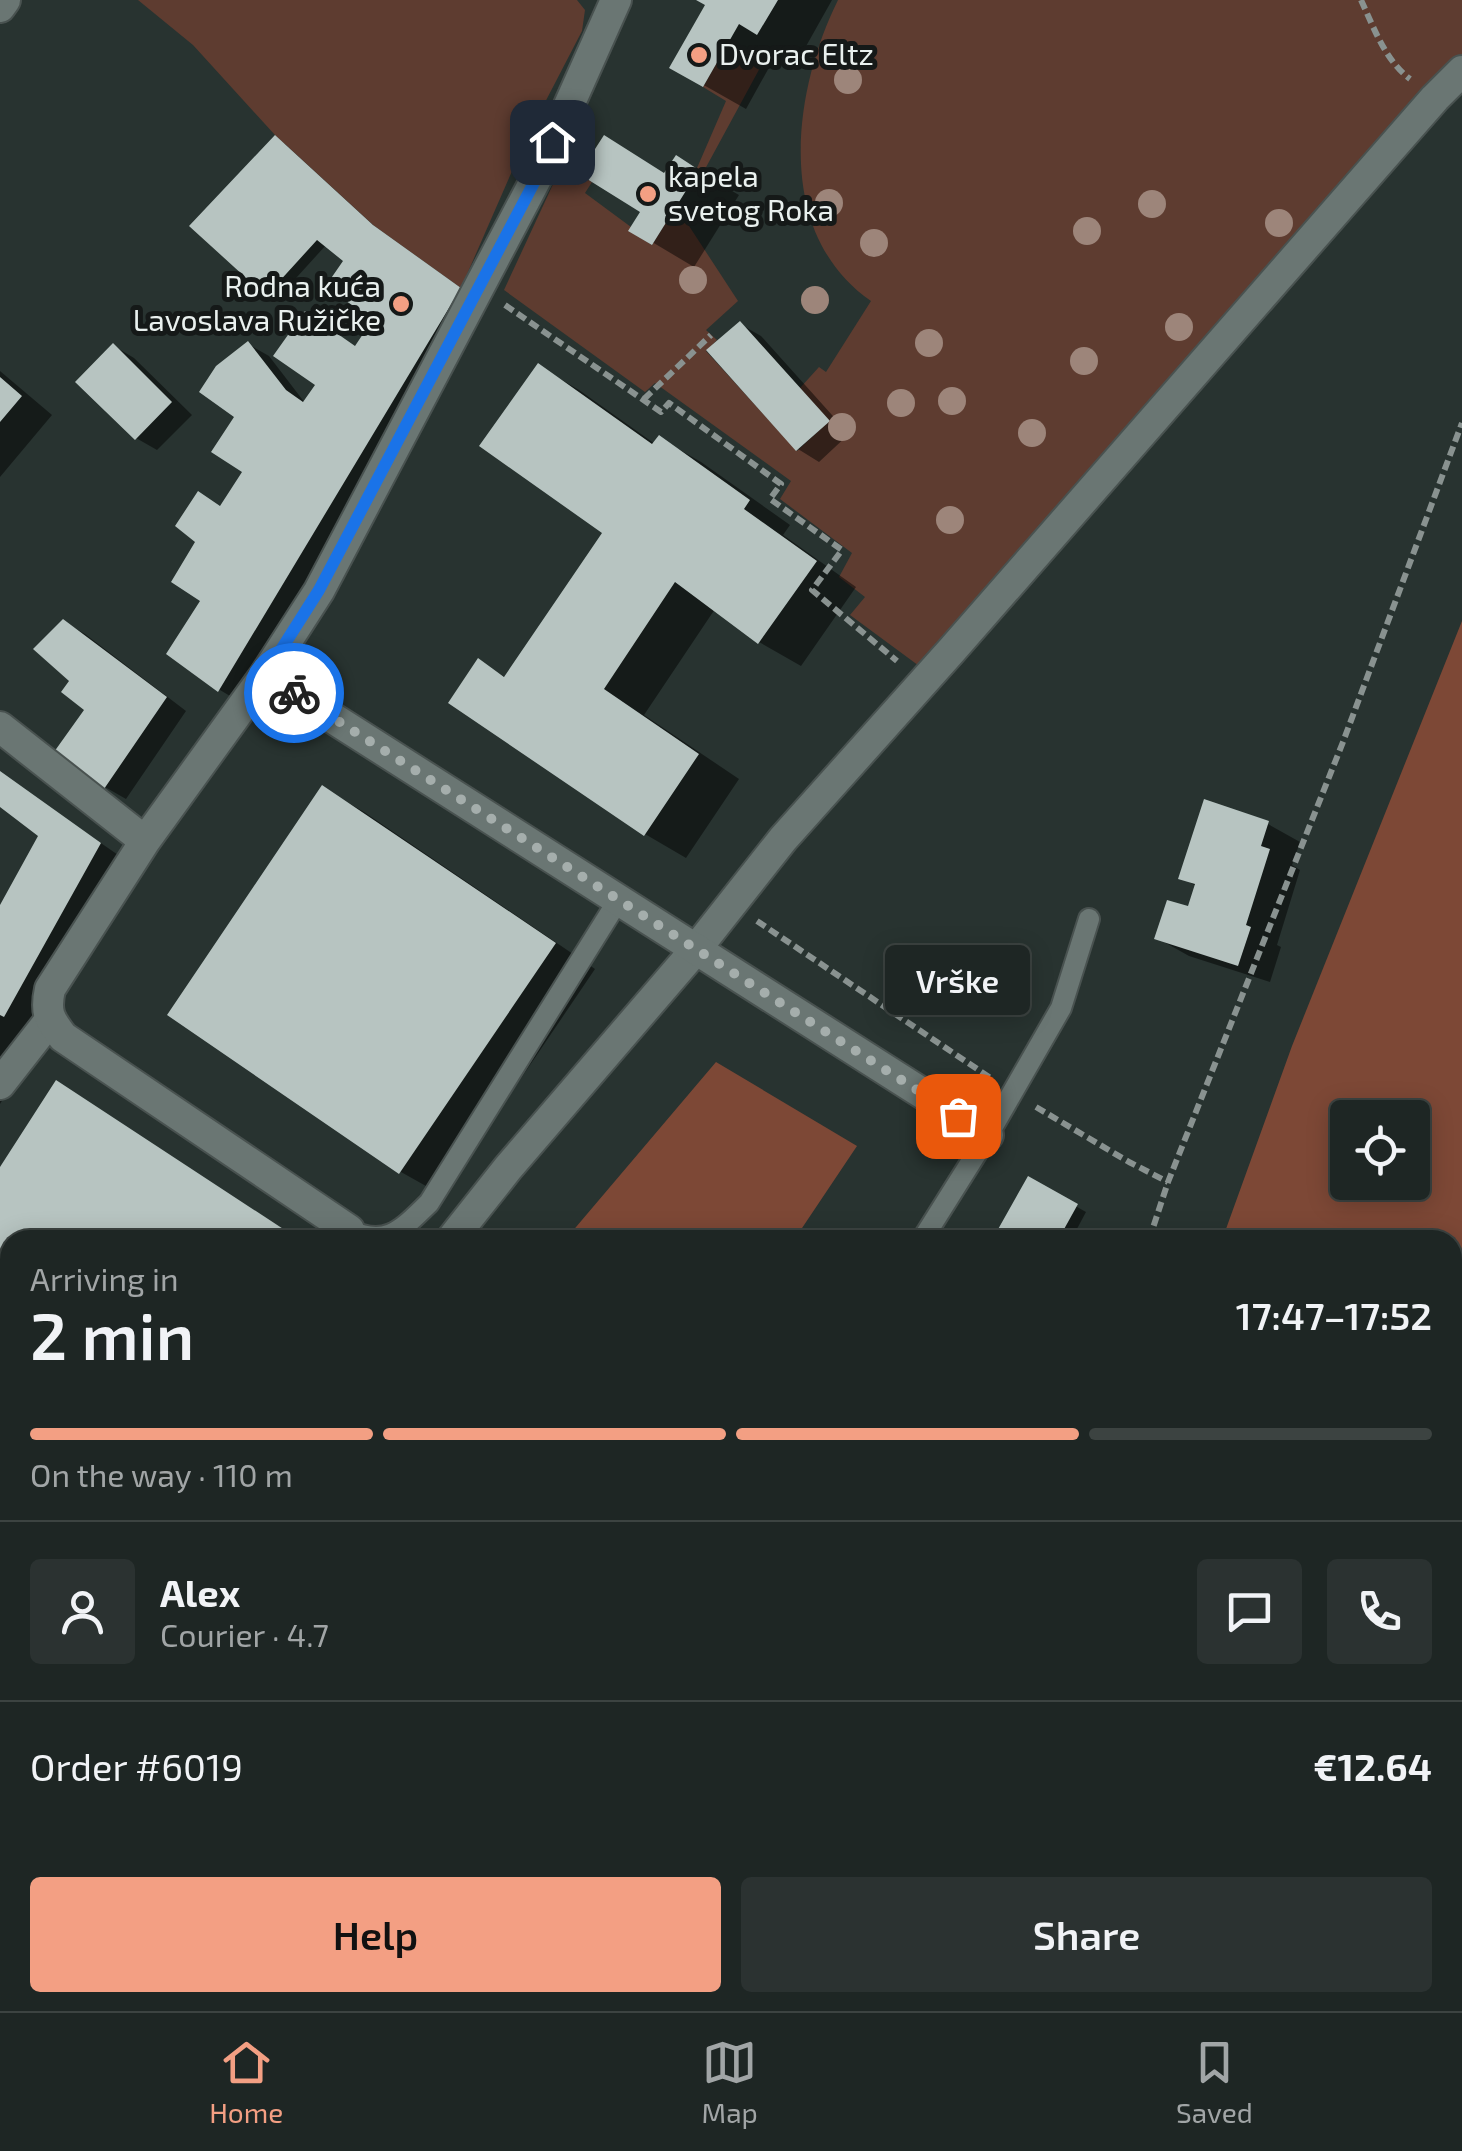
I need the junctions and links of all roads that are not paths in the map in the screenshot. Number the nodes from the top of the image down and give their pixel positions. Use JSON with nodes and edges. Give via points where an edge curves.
{"nodes":[{"id":1,"x":5,"y":0,"type":"edge"},
{"id":2,"x":616,"y":0,"type":"edge"},
{"id":3,"x":0,"y":7,"type":"edge"},
{"id":4,"x":1462,"y":71,"type":"edge"},
{"id":5,"x":265,"y":675,"type":"junction"},
{"id":6,"x":0,"y":727,"type":"edge"},
{"id":7,"x":145,"y":841,"type":"junction"},
{"id":8,"x":619,"y":899,"type":"junction"},
{"id":9,"x":1090,"y":919,"type":"dead end"},
{"id":10,"x":697,"y":948,"type":"junction"},
{"id":11,"x":50,"y":1020,"type":"junction"},
{"id":12,"x":0,"y":1084,"type":"edge"},
{"id":13,"x":988,"y":1136,"type":"junction"},
{"id":14,"x":349,"y":1230,"type":"edge"},
{"id":15,"x":399,"y":1230,"type":"edge"},
{"id":16,"x":459,"y":1230,"type":"edge"},
{"id":17,"x":928,"y":1230,"type":"edge"}],
"edges":[{"from":1,"to":3,"type":"street"},
{"from":2,"to":5,"type":"street","via":[[537,177],[319,590]]},
{"from":4,"to":10,"type":"street","via":[[783,839]]},
{"from":5,"to":7,"type":"street"},
{"from":5,"to":8,"type":"street"},
{"from":6,"to":7,"type":"street"},
{"from":7,"to":11,"type":"street","via":[[50,990]]},
{"from":8,"to":10,"type":"street"},
{"from":8,"to":15,"type":"lane","via":[[429,1203]]},
{"from":9,"to":13,"type":"lane","via":[[1060,1008]]},
{"from":10,"to":13,"type":"street"},
{"from":10,"to":16,"type":"street"},
{"from":11,"to":12,"type":"street"},
{"from":11,"to":14,"type":"street","via":[[63,1037]]},
{"from":13,"to":17,"type":"lane"}]}
